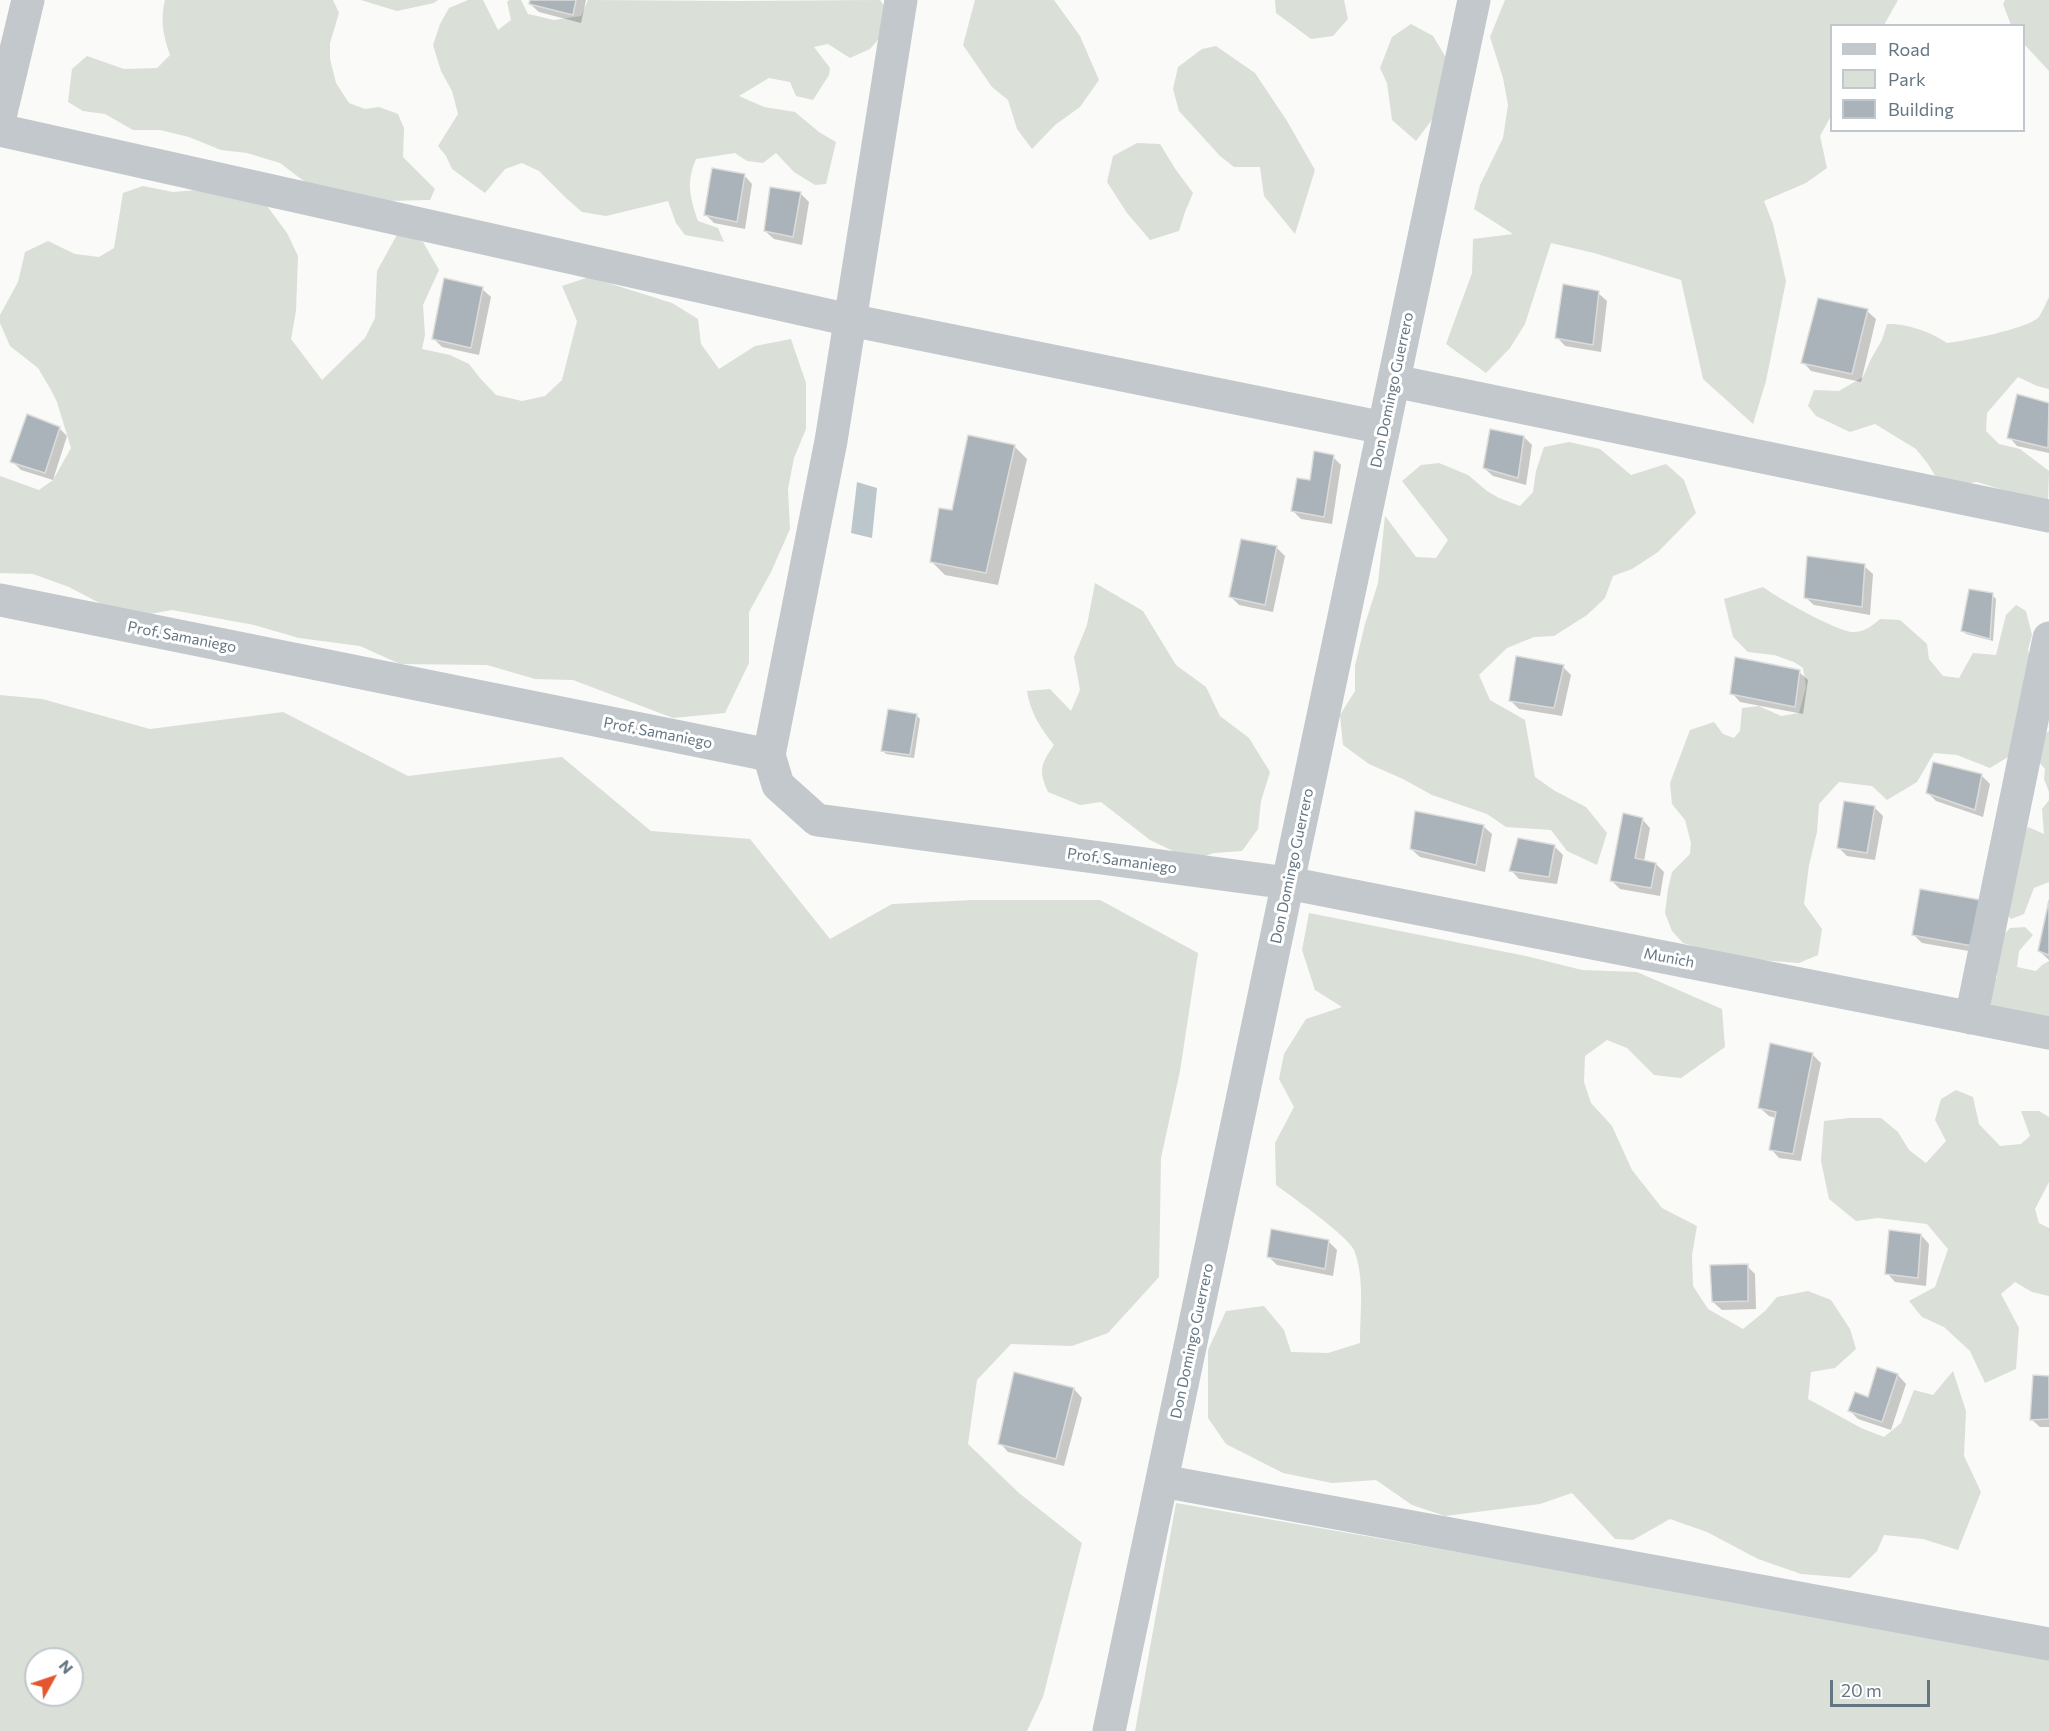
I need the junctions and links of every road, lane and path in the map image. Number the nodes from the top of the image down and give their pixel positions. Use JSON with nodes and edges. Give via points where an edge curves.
{"nodes":[{"id":1,"x":28,"y":0,"type":"edge"},
{"id":2,"x":901,"y":0,"type":"edge"},
{"id":3,"x":1474,"y":0,"type":"edge"},
{"id":4,"x":0,"y":117,"type":"edge"},
{"id":5,"x":0,"y":130,"type":"edge"},
{"id":6,"x":850,"y":320,"type":"junction"},
{"id":7,"x":1394,"y":381,"type":"junction"},
{"id":8,"x":1384,"y":428,"type":"junction"},
{"id":9,"x":2049,"y":516,"type":"edge"},
{"id":10,"x":0,"y":600,"type":"edge"},
{"id":11,"x":2049,"y":638,"type":"edge"},
{"id":12,"x":769,"y":755,"type":"junction"},
{"id":13,"x":1288,"y":883,"type":"junction"},
{"id":14,"x":1971,"y":1018,"type":"junction"},
{"id":15,"x":2049,"y":1033,"type":"edge"},
{"id":16,"x":1162,"y":1481,"type":"junction"},
{"id":17,"x":2049,"y":1644,"type":"edge"},
{"id":18,"x":1109,"y":1731,"type":"edge"}],
"edges":[{"from":1,"to":4,"type":"street"},
{"from":2,"to":6,"type":"street"},
{"from":3,"to":7,"type":"street","name":"Don Domingo Guerrero"},
{"from":5,"to":6,"type":"street"},
{"from":6,"to":8,"type":"street"},
{"from":6,"to":12,"type":"street","via":[[831,441]]},
{"from":7,"to":8,"type":"street","name":"Don Domingo Guerrero"},
{"from":7,"to":9,"type":"street"},
{"from":8,"to":13,"type":"street","name":"Don Domingo Guerrero"},
{"from":10,"to":12,"type":"street","name":"Prof. Samaniego"},
{"from":11,"to":14,"type":"street"},
{"from":12,"to":13,"type":"street","name":"Prof. Samaniego","via":[[778,785],[817,820]]},
{"from":13,"to":14,"type":"street","name":"Munich"},
{"from":13,"to":16,"type":"street","name":"Don Domingo Guerrero"},
{"from":14,"to":15,"type":"street","name":"Munich"},
{"from":16,"to":17,"type":"street"},
{"from":16,"to":18,"type":"street","name":"Don Domingo Guerrero"}]}
